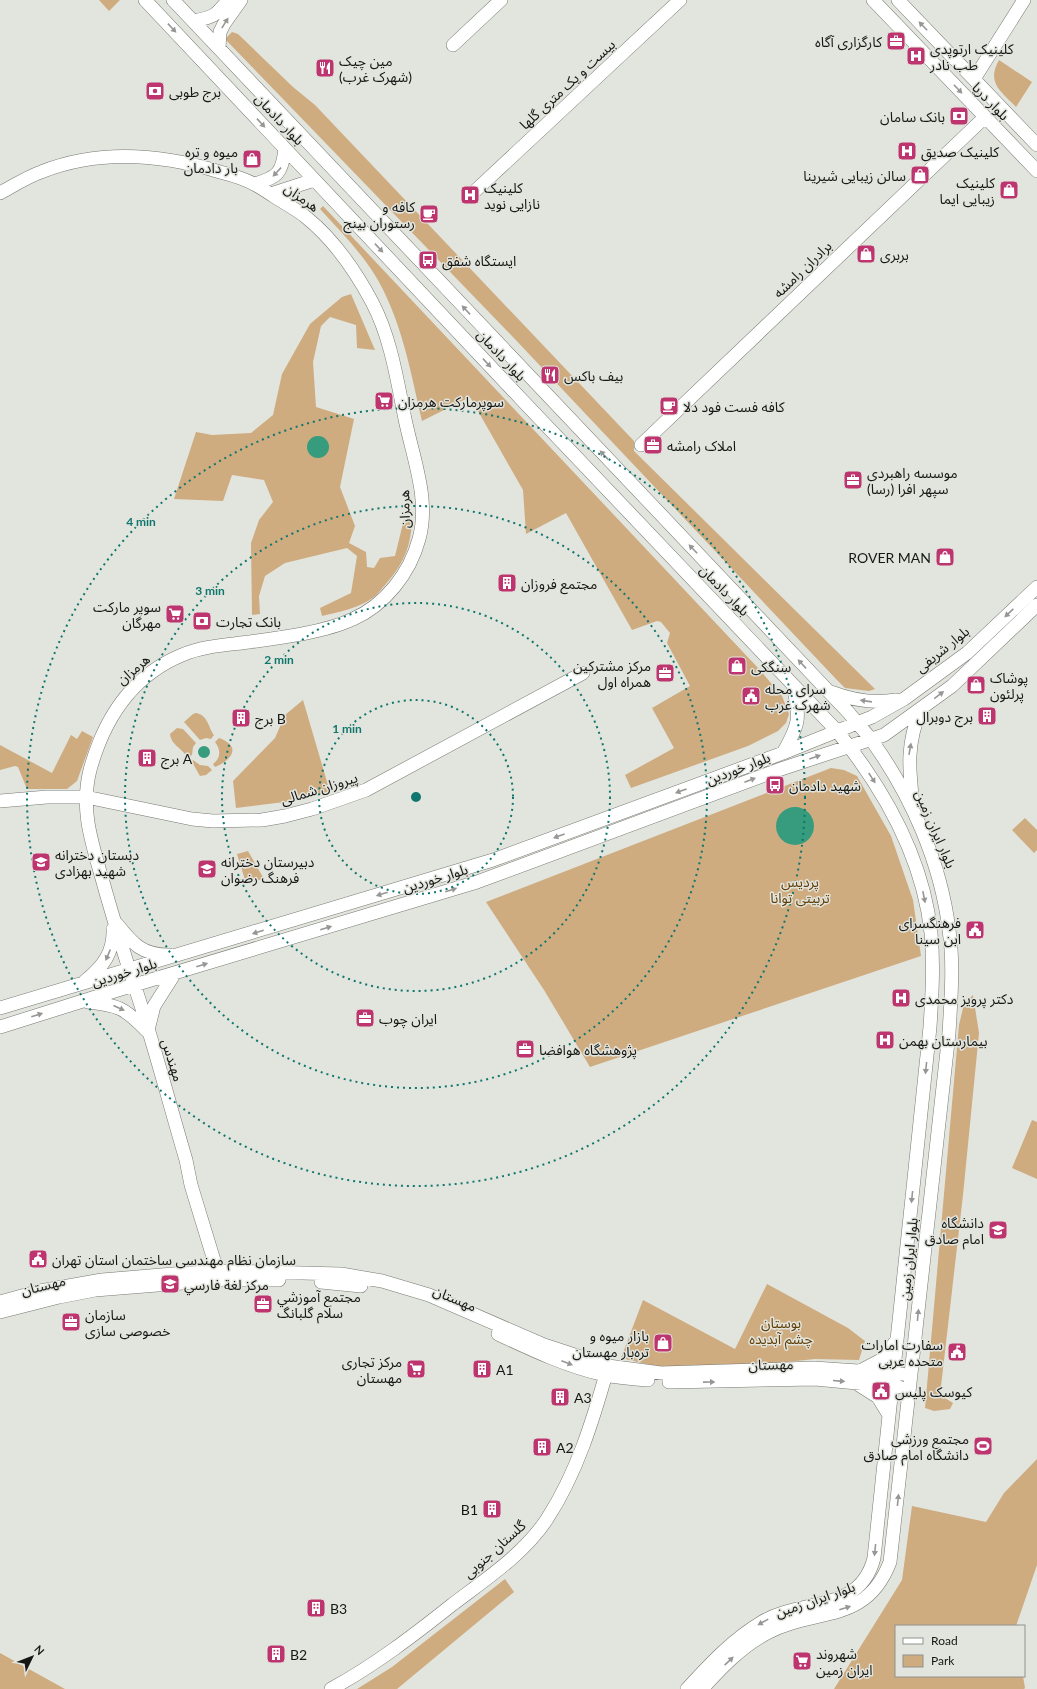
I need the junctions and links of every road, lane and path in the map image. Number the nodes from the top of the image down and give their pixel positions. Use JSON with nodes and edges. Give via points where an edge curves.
{"nodes":[{"id":1,"x":145,"y":0,"type":"edge"},
{"id":2,"x":173,"y":0,"type":"edge"},
{"id":3,"x":228,"y":0,"type":"edge"},
{"id":4,"x":241,"y":0,"type":"edge"},
{"id":5,"x":501,"y":0,"type":"edge"},
{"id":6,"x":680,"y":0,"type":"edge"},
{"id":7,"x":873,"y":0,"type":"edge"},
{"id":8,"x":898,"y":0,"type":"edge"},
{"id":9,"x":1024,"y":0,"type":"edge"},
{"id":10,"x":193,"y":21,"type":"junction"},
{"id":11,"x":453,"y":45,"type":"dead end"},
{"id":12,"x":219,"y":48,"type":"junction"},
{"id":13,"x":974,"y":79,"type":"junction"},
{"id":14,"x":985,"y":117,"type":"junction"},
{"id":15,"x":1037,"y":145,"type":"edge"},
{"id":16,"x":285,"y":149,"type":"junction"},
{"id":17,"x":1037,"y":171,"type":"edge"},
{"id":18,"x":314,"y":180,"type":"junction"},
{"id":19,"x":254,"y":184,"type":"junction"},
{"id":20,"x":475,"y":191,"type":"dead end"},
{"id":21,"x":0,"y":193,"type":"edge"},
{"id":22,"x":271,"y":194,"type":"junction"},
{"id":23,"x":641,"y":445,"type":"dead end"},
{"id":24,"x":629,"y":481,"type":"junction"},
{"id":25,"x":611,"y":494,"type":"junction"},
{"id":26,"x":654,"y":507,"type":"junction"},
{"id":27,"x":640,"y":525,"type":"junction"},
{"id":28,"x":1037,"y":587,"type":"edge"},
{"id":29,"x":1037,"y":605,"type":"edge"},
{"id":30,"x":583,"y":673,"type":"dead end"},
{"id":31,"x":794,"y":686,"type":"junction"},
{"id":32,"x":829,"y":692,"type":"junction"},
{"id":33,"x":904,"y":699,"type":"junction"},
{"id":34,"x":921,"y":709,"type":"junction"},
{"id":35,"x":857,"y":723,"type":"junction"},
{"id":36,"x":837,"y":731,"type":"junction"},
{"id":37,"x":872,"y":740,"type":"junction"},
{"id":38,"x":850,"y":746,"type":"junction"},
{"id":39,"x":783,"y":753,"type":"junction"},
{"id":40,"x":86,"y":797,"type":"junction"},
{"id":41,"x":0,"y":801,"type":"edge"},
{"id":42,"x":914,"y":815,"type":"junction"},
{"id":43,"x":112,"y":917,"type":"junction"},
{"id":44,"x":179,"y":956,"type":"junction"},
{"id":45,"x":130,"y":970,"type":"junction"},
{"id":46,"x":175,"y":973,"type":"junction"},
{"id":47,"x":134,"y":985,"type":"junction"},
{"id":48,"x":77,"y":986,"type":"junction"},
{"id":49,"x":82,"y":1001,"type":"junction"},
{"id":50,"x":0,"y":1008,"type":"edge"},
{"id":51,"x":0,"y":1027,"type":"edge"},
{"id":52,"x":148,"y":1032,"type":"junction"},
{"id":53,"x":222,"y":1275,"type":"junction"},
{"id":54,"x":34,"y":1298,"type":"junction"},
{"id":55,"x":0,"y":1302,"type":"edge"},
{"id":56,"x":0,"y":1312,"type":"edge"},
{"id":57,"x":896,"y":1341,"type":"junction"},
{"id":58,"x":607,"y":1370,"type":"junction"},
{"id":59,"x":911,"y":1375,"type":"junction"},
{"id":60,"x":858,"y":1377,"type":"junction"},
{"id":61,"x":892,"y":1379,"type":"junction"},
{"id":62,"x":910,"y":1388,"type":"junction"},
{"id":63,"x":888,"y":1414,"type":"junction"},
{"id":64,"x":907,"y":1418,"type":"junction"},
{"id":65,"x":331,"y":1689,"type":"edge"},
{"id":66,"x":687,"y":1689,"type":"edge"},
{"id":67,"x":702,"y":1689,"type":"edge"}],
"edges":[{"from":1,"to":16,"type":"main road","name":"بلوار دادمان","one_way":true},
{"from":2,"to":10,"type":"main road","name":"بلوار دادمان"},
{"from":3,"to":10,"type":"main road","via":[[218,13]]},
{"from":12,"to":4,"type":"main road","one_way":true,"via":[[220,32]]},
{"from":5,"to":11,"type":"main road"},
{"from":6,"to":20,"type":"main road","name":"بیست و یک متری گلها"},
{"from":7,"to":14,"type":"main road","name":"بلوار دریا","one_way":true},
{"from":13,"to":8,"type":"main road","name":"بلوار دریا","one_way":true},
{"from":9,"to":13,"type":"main road"},
{"from":10,"to":12,"type":"main road","name":"بلوار دادمان"},
{"from":24,"to":12,"type":"main road","name":"بلوار دادمان","one_way":true},
{"from":13,"to":15,"type":"main road","name":"بلوار دریا"},
{"from":14,"to":17,"type":"main road","name":"بلوار دریا"},
{"from":14,"to":23,"type":"main road","name":"برادران رامشه"},
{"from":16,"to":18,"type":"main road","name":"بلوار دادمان"},
{"from":16,"to":19,"type":"main road","one_way":true,"via":[[280,170],[270,179]]},
{"from":18,"to":22,"type":"main road"},
{"from":18,"to":25,"type":"main road","name":"بلوار دادمان","one_way":true},
{"from":19,"to":21,"type":"main road","name":"هرمزان","via":[[194,164],[152,156],[114,157],[79,161],[40,172]]},
{"from":19,"to":22,"type":"main road","name":"هرمزان"},
{"from":22,"to":40,"type":"main road","name":"هرمزان","via":[[299,212],[322,232],[359,279],[374,306],[394,363],[419,476],[423,505],[420,535],[414,554],[398,582],[377,604],[356,618],[316,630],[194,651],[179,656],[133,687],[109,720],[95,754]]},
{"from":24,"to":25,"type":"main road","via":[[624,492]]},
{"from":24,"to":26,"type":"main road","name":"بلوار دادمان"},
{"from":25,"to":27,"type":"main road","name":"بلوار دادمان"},
{"from":26,"to":27,"type":"main road","via":[[640,504],[637,506],[636,514]]},
{"from":32,"to":26,"type":"main road","name":"بلوار دادمان","one_way":true},
{"from":27,"to":31,"type":"main road","name":"بلوار دادمان"},
{"from":28,"to":33,"type":"main road","name":"بلوار شریفی","one_way":true,"via":[[967,653]]},
{"from":34,"to":29,"type":"main road","one_way":true,"via":[[966,673]]},
{"from":30,"to":40,"type":"main road","name":"پیروزان شمالی","via":[[366,790],[305,811],[262,820],[213,821]]},
{"from":31,"to":36,"type":"main road","name":"بلوار دادمان"},
{"from":31,"to":39,"type":"main road","via":[[799,709],[795,733]]},
{"from":33,"to":32,"type":"main road","one_way":true,"via":[[872,702],[850,699]]},
{"from":32,"to":35,"type":"main road","name":"بلوار دادمان"},
{"from":33,"to":35,"type":"main road","name":"بلوار شریفی"},
{"from":34,"to":37,"type":"main road","via":[[884,735]]},
{"from":42,"to":34,"type":"main road","one_way":true,"via":[[909,758],[914,727]]},
{"from":35,"to":36,"type":"main road","name":"بلوار خوردین"},
{"from":35,"to":37,"type":"main road","name":"بلوار ایران زمین"},
{"from":36,"to":38,"type":"main road","name":"بلوار ایران زمین"},
{"from":36,"to":39,"type":"main road","name":"بلوار خوردین"},
{"from":37,"to":38,"type":"main road","name":"بلوار خوردین"},
{"from":37,"to":42,"type":"main road","name":"بلوار ایران زمین"},
{"from":46,"to":38,"type":"main road","name":"بلوار خوردین","one_way":true,"via":[[477,882],[778,770]]},
{"from":38,"to":57,"type":"main road","name":"بلوار ایران زمین","one_way":true,"via":[[886,801],[905,839],[921,882],[931,932],[933,975],[930,1027]]},
{"from":39,"to":44,"type":"main road","name":"بلوار خوردین","one_way":true,"via":[[493,860]]},
{"from":40,"to":41,"type":"main road","name":"پیروزان شمالی"},
{"from":40,"to":43,"type":"main road","name":"هرمزان","via":[[87,822]]},
{"from":59,"to":42,"type":"main road","name":"بلوار ایران زمین","one_way":true,"via":[[952,975],[949,930],[939,878]]},
{"from":43,"to":44,"type":"main road","via":[[142,950],[160,955]]},
{"from":43,"to":45,"type":"main road","name":"هرمزان"},
{"from":43,"to":48,"type":"main road","one_way":true,"via":[[113,938],[106,961],[94,974]]},
{"from":44,"to":45,"type":"main road","name":"بلوار خوردین"},
{"from":45,"to":47,"type":"main road","name":"مهندس"},
{"from":45,"to":48,"type":"main road","name":"بلوار خوردین"},
{"from":46,"to":47,"type":"main road","name":"بلوار خوردین"},
{"from":46,"to":52,"type":"main road","via":[[154,1006]]},
{"from":47,"to":49,"type":"main road","name":"بلوار خوردین"},
{"from":47,"to":52,"type":"main road","name":"مهندس"},
{"from":48,"to":50,"type":"main road","name":"بلوار خوردین"},
{"from":51,"to":49,"type":"main road","name":"بلوار خوردین","one_way":true},
{"from":49,"to":52,"type":"main road","one_way":true,"via":[[122,1009]]},
{"from":52,"to":53,"type":"main road","name":"مهندس","via":[[191,1185]]},
{"from":53,"to":54,"type":"main road","name":"مهستان","via":[[102,1280]]},
{"from":53,"to":58,"type":"main road","name":"مهستان","via":[[333,1278],[404,1295],[524,1341],[578,1367]]},
{"from":54,"to":55,"type":"main road"},
{"from":54,"to":56,"type":"main road","name":"مهستان"},
{"from":57,"to":60,"type":"main road","via":[[881,1360]]},
{"from":57,"to":61,"type":"main road","name":"بلوار ایران زمین"},
{"from":58,"to":60,"type":"main road","name":"مهستان","via":[[676,1383]]},
{"from":58,"to":65,"type":"main road","name":"گلستان جنوبی","via":[[578,1462],[539,1530],[500,1569],[368,1669]]},
{"from":59,"to":61,"type":"main road"},
{"from":59,"to":62,"type":"main road","name":"بلوار ایران زمین"},
{"from":60,"to":61,"type":"main road","name":"مهستان"},
{"from":60,"to":63,"type":"main road","via":[[883,1403]]},
{"from":61,"to":62,"type":"main road"},
{"from":61,"to":63,"type":"main road","name":"بلوار ایران زمین"},
{"from":62,"to":64,"type":"main road","name":"بلوار ایران زمین"},
{"from":63,"to":64,"type":"main road"},
{"from":63,"to":66,"type":"main road","name":"بلوار ایران زمین","one_way":true,"via":[[874,1558],[863,1582],[847,1594],[830,1601],[789,1611],[763,1621],[718,1655]]},
{"from":67,"to":64,"type":"main road","name":"بلوار ایران زمین","one_way":true,"via":[[724,1664],[761,1636],[795,1621],[853,1606],[864,1600],[876,1588],[886,1573],[893,1550]]}]}
